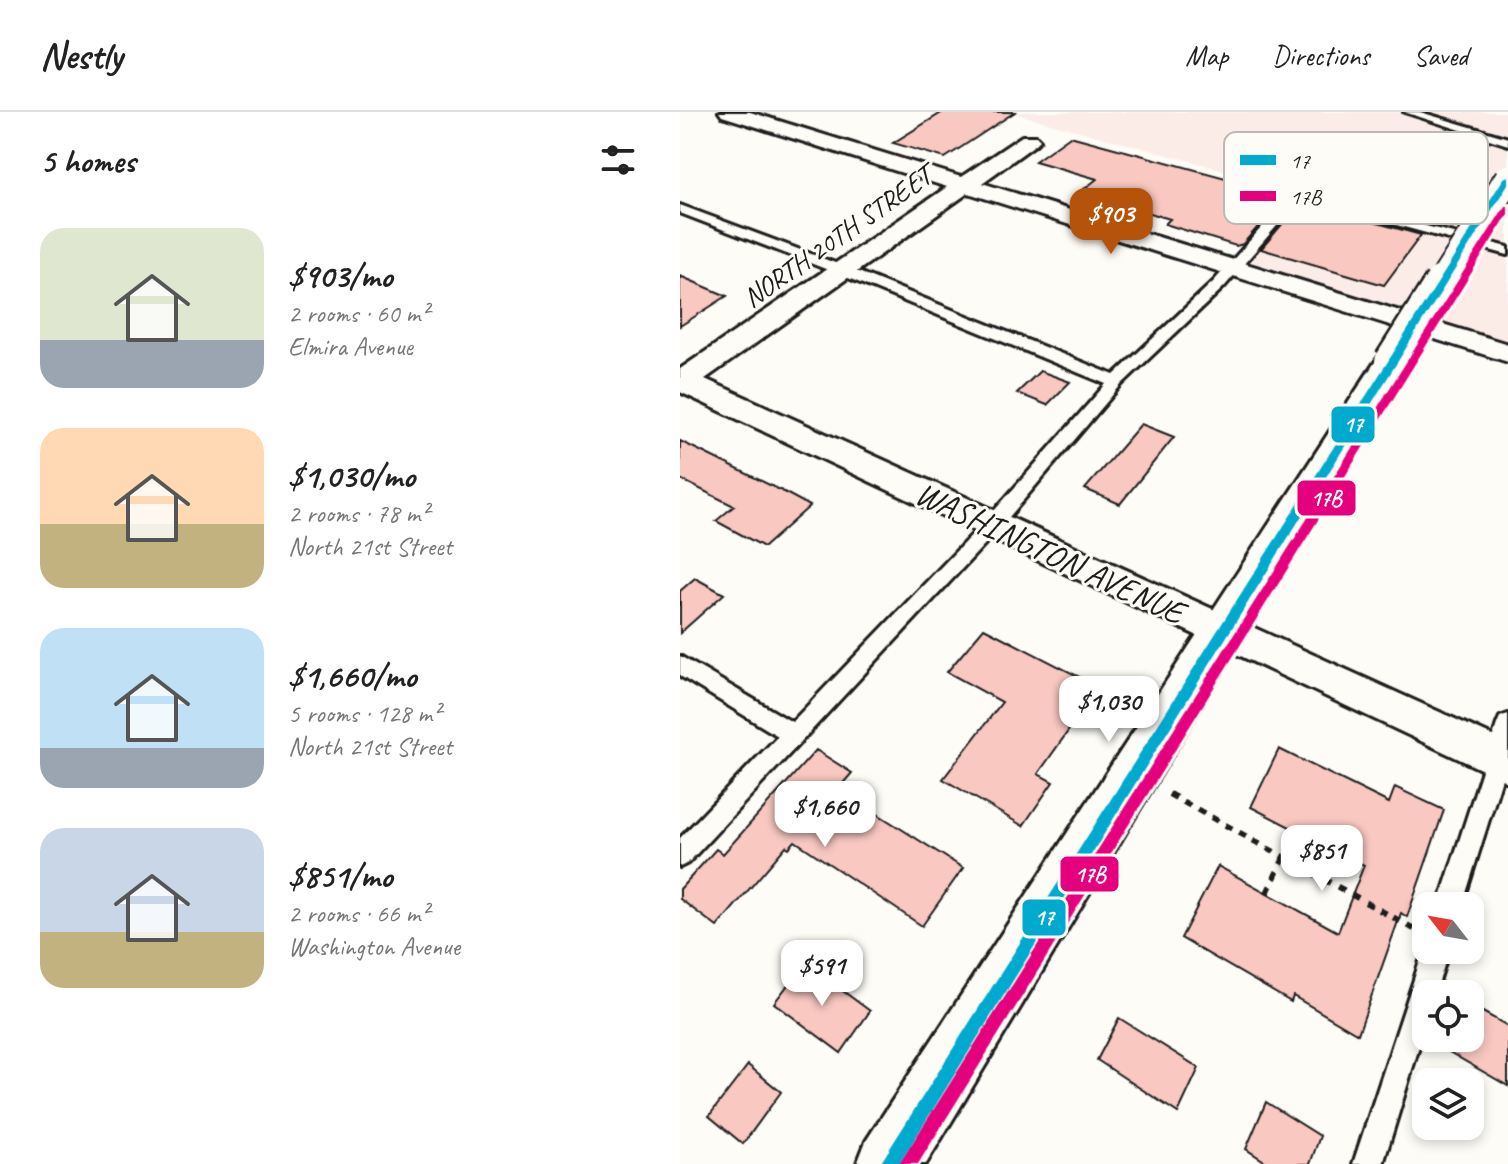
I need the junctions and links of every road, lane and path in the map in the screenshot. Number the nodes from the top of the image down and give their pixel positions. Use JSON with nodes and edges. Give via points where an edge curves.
{"nodes":[{"id":1,"x":729,"y":112,"type":"edge"},
{"id":2,"x":1409,"y":112,"type":"edge"},
{"id":3,"x":1475,"y":132,"type":"edge"},
{"id":4,"x":1488,"y":136,"type":"edge"},
{"id":5,"x":1029,"y":140,"type":"dead end"},
{"id":6,"x":1508,"y":142,"type":"edge"},
{"id":7,"x":1508,"y":178,"type":"edge"},
{"id":8,"x":963,"y":185,"type":"junction"},
{"id":9,"x":680,"y":209,"type":"edge"},
{"id":10,"x":1488,"y":210,"type":"edge"},
{"id":11,"x":1271,"y":224,"type":"edge"},
{"id":12,"x":1406,"y":224,"type":"edge"},
{"id":13,"x":1479,"y":224,"type":"edge"},
{"id":14,"x":1508,"y":251,"type":"edge"},
{"id":15,"x":1232,"y":268,"type":"junction"},
{"id":16,"x":841,"y":270,"type":"junction"},
{"id":17,"x":1508,"y":353,"type":"edge"},
{"id":18,"x":681,"y":381,"type":"edge"},
{"id":19,"x":1116,"y":382,"type":"junction"},
{"id":20,"x":992,"y":525,"type":"junction"},
{"id":21,"x":1222,"y":632,"type":"junction"},
{"id":22,"x":680,"y":665,"type":"edge"},
{"id":23,"x":1508,"y":724,"type":"edge"},
{"id":24,"x":795,"y":735,"type":"junction"},
{"id":25,"x":1502,"y":761,"type":"edge"},
{"id":26,"x":1133,"y":774,"type":"junction"},
{"id":27,"x":1297,"y":831,"type":"dead end"},
{"id":28,"x":680,"y":855,"type":"edge"},
{"id":29,"x":1284,"y":858,"type":"junction"},
{"id":30,"x":1455,"y":892,"type":"edge"},
{"id":31,"x":1267,"y":893,"type":"dead end"},
{"id":32,"x":1412,"y":927,"type":"edge"},
{"id":33,"x":1432,"y":964,"type":"edge"},
{"id":34,"x":889,"y":1164,"type":"edge"},
{"id":35,"x":1368,"y":1164,"type":"edge"}],
"edges":[{"from":1,"to":8,"type":"street"},
{"from":2,"to":3,"type":"lane"},
{"from":4,"to":6,"type":"lane"},
{"from":5,"to":8,"type":"street","name":"NORTH 20TH STREET"},
{"from":7,"to":10,"type":"street","bridge":true},
{"from":8,"to":15,"type":"street"},
{"from":8,"to":16,"type":"street","name":"NORTH 20TH STREET"},
{"from":9,"to":16,"type":"lane"},
{"from":11,"to":15,"type":"lane"},
{"from":12,"to":14,"type":"lane"},
{"from":13,"to":21,"type":"street","bridge":true},
{"from":15,"to":17,"type":"street"},
{"from":15,"to":19,"type":"lane"},
{"from":16,"to":18,"type":"street","name":"NORTH 20TH STREET"},
{"from":16,"to":19,"type":"lane"},
{"from":18,"to":20,"type":"street","name":"WASHINGTON AVENUE"},
{"from":19,"to":20,"type":"lane"},
{"from":20,"to":21,"type":"street","name":"WASHINGTON AVENUE"},
{"from":20,"to":24,"type":"lane"},
{"from":21,"to":25,"type":"street","name":"WASHINGTON AVENUE"},
{"from":21,"to":26,"type":"street"},
{"from":22,"to":24,"type":"lane"},
{"from":23,"to":25,"type":"lane"},
{"from":24,"to":28,"type":"lane"},
{"from":25,"to":30,"type":"lane"},
{"from":26,"to":29,"type":"path"},
{"from":26,"to":34,"type":"street"},
{"from":27,"to":29,"type":"path"},
{"from":29,"to":31,"type":"path"},
{"from":29,"to":32,"type":"path"},
{"from":33,"to":35,"type":"lane"}]}
